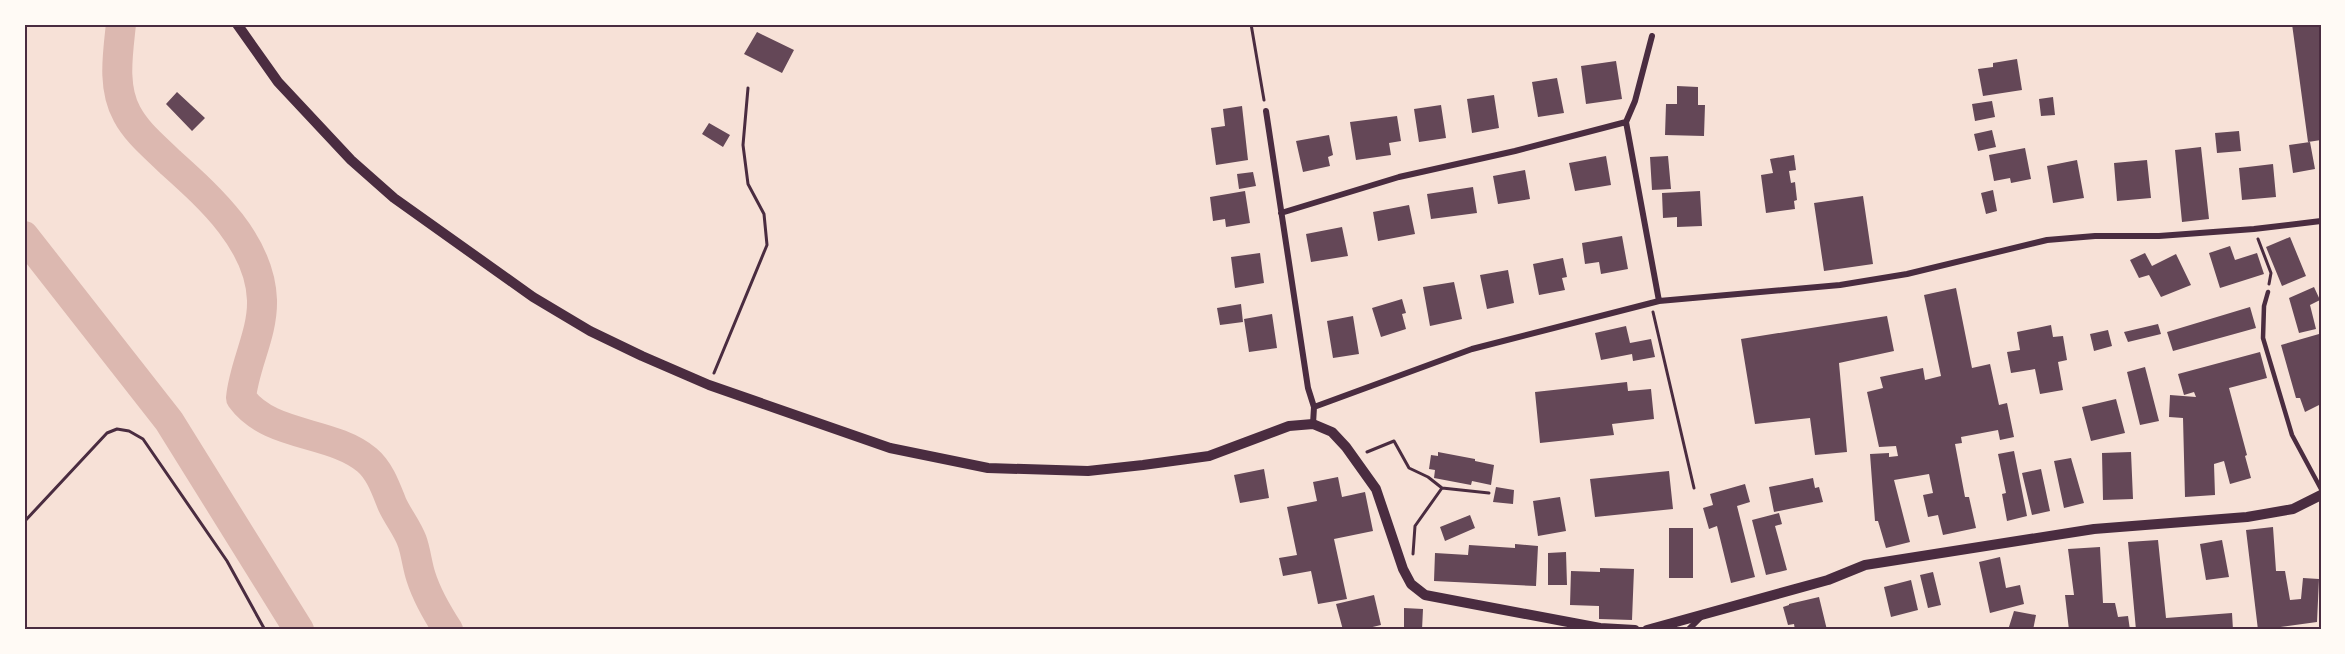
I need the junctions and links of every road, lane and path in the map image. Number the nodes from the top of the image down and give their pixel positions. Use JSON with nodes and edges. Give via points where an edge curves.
{"nodes":[{"id":1,"x":237,"y":24,"type":"edge"},
{"id":2,"x":1251,"y":24,"type":"edge"},
{"id":3,"x":1652,"y":36,"type":"dead end"},
{"id":4,"x":748,"y":88,"type":"dead end"},
{"id":5,"x":1266,"y":111,"type":"joint"},
{"id":6,"x":1626,"y":122,"type":"junction"},
{"id":7,"x":1281,"y":213,"type":"junction"},
{"id":8,"x":2321,"y":221,"type":"edge"},
{"id":9,"x":2254,"y":229,"type":"junction"},
{"id":10,"x":2268,"y":292,"type":"joint"},
{"id":11,"x":1659,"y":301,"type":"junction"},
{"id":12,"x":709,"y":385,"type":"junction"},
{"id":13,"x":1314,"y":407,"type":"junction"},
{"id":14,"x":1313,"y":424,"type":"junction"},
{"id":15,"x":1354,"y":458,"type":"junction"},
{"id":16,"x":1442,"y":488,"type":"junction"},
{"id":17,"x":1694,"y":488,"type":"dead end"},
{"id":18,"x":2321,"y":489,"type":"edge"},
{"id":19,"x":1490,"y":493,"type":"dead end"},
{"id":20,"x":2321,"y":495,"type":"edge"},
{"id":21,"x":24,"y":522,"type":"edge"},
{"id":22,"x":1402,"y":567,"type":"junction"},
{"id":23,"x":1704,"y":613,"type":"junction"},
{"id":24,"x":1573,"y":626,"type":"edge"},
{"id":25,"x":265,"y":630,"type":"edge"},
{"id":26,"x":1635,"y":630,"type":"edge"},
{"id":27,"x":1647,"y":630,"type":"edge"},
{"id":28,"x":1688,"y":630,"type":"edge"}],
"edges":[{"from":1,"to":12,"type":"street","via":[[278,82],[351,160],[394,198],[553,310]]},
{"from":2,"to":5,"type":"path"},
{"from":3,"to":6,"type":"street"},
{"from":4,"to":12,"type":"path","via":[[744,155],[748,184],[764,213],[767,245]]},
{"from":5,"to":7,"type":"street"},
{"from":6,"to":7,"type":"street","via":[[1399,177]]},
{"from":6,"to":11,"type":"street"},
{"from":7,"to":13,"type":"street"},
{"from":8,"to":9,"type":"street"},
{"from":9,"to":10,"type":"path","via":[[2271,273]]},
{"from":9,"to":11,"type":"street","via":[[2047,240],[1874,280]]},
{"from":10,"to":18,"type":"lane","via":[[2263,338],[2292,435]]},
{"from":11,"to":13,"type":"street","via":[[1472,349]]},
{"from":11,"to":17,"type":"path","via":[[1652,309]]},
{"from":12,"to":14,"type":"street","via":[[890,448],[988,468],[1089,471],[1209,456],[1289,426]]},
{"from":13,"to":14,"type":"street"},
{"from":14,"to":15,"type":"street","via":[[1332,432]]},
{"from":15,"to":16,"type":"path","via":[[1395,441],[1409,468]]},
{"from":15,"to":22,"type":"street","via":[[1376,489]]},
{"from":16,"to":19,"type":"path"},
{"from":16,"to":22,"type":"path","via":[[1415,526],[1412,564]]},
{"from":20,"to":23,"type":"street","via":[[2293,509],[2247,517],[2094,529],[1865,565],[1828,580]]},
{"from":21,"to":25,"type":"path","via":[[107,433],[117,429],[129,431],[143,439],[174,483],[227,561]]},
{"from":22,"to":24,"type":"street","via":[[1411,584],[1425,595]]},
{"from":23,"to":27,"type":"street"},
{"from":23,"to":28,"type":"street"},
{"from":24,"to":26,"type":"street"}]}
